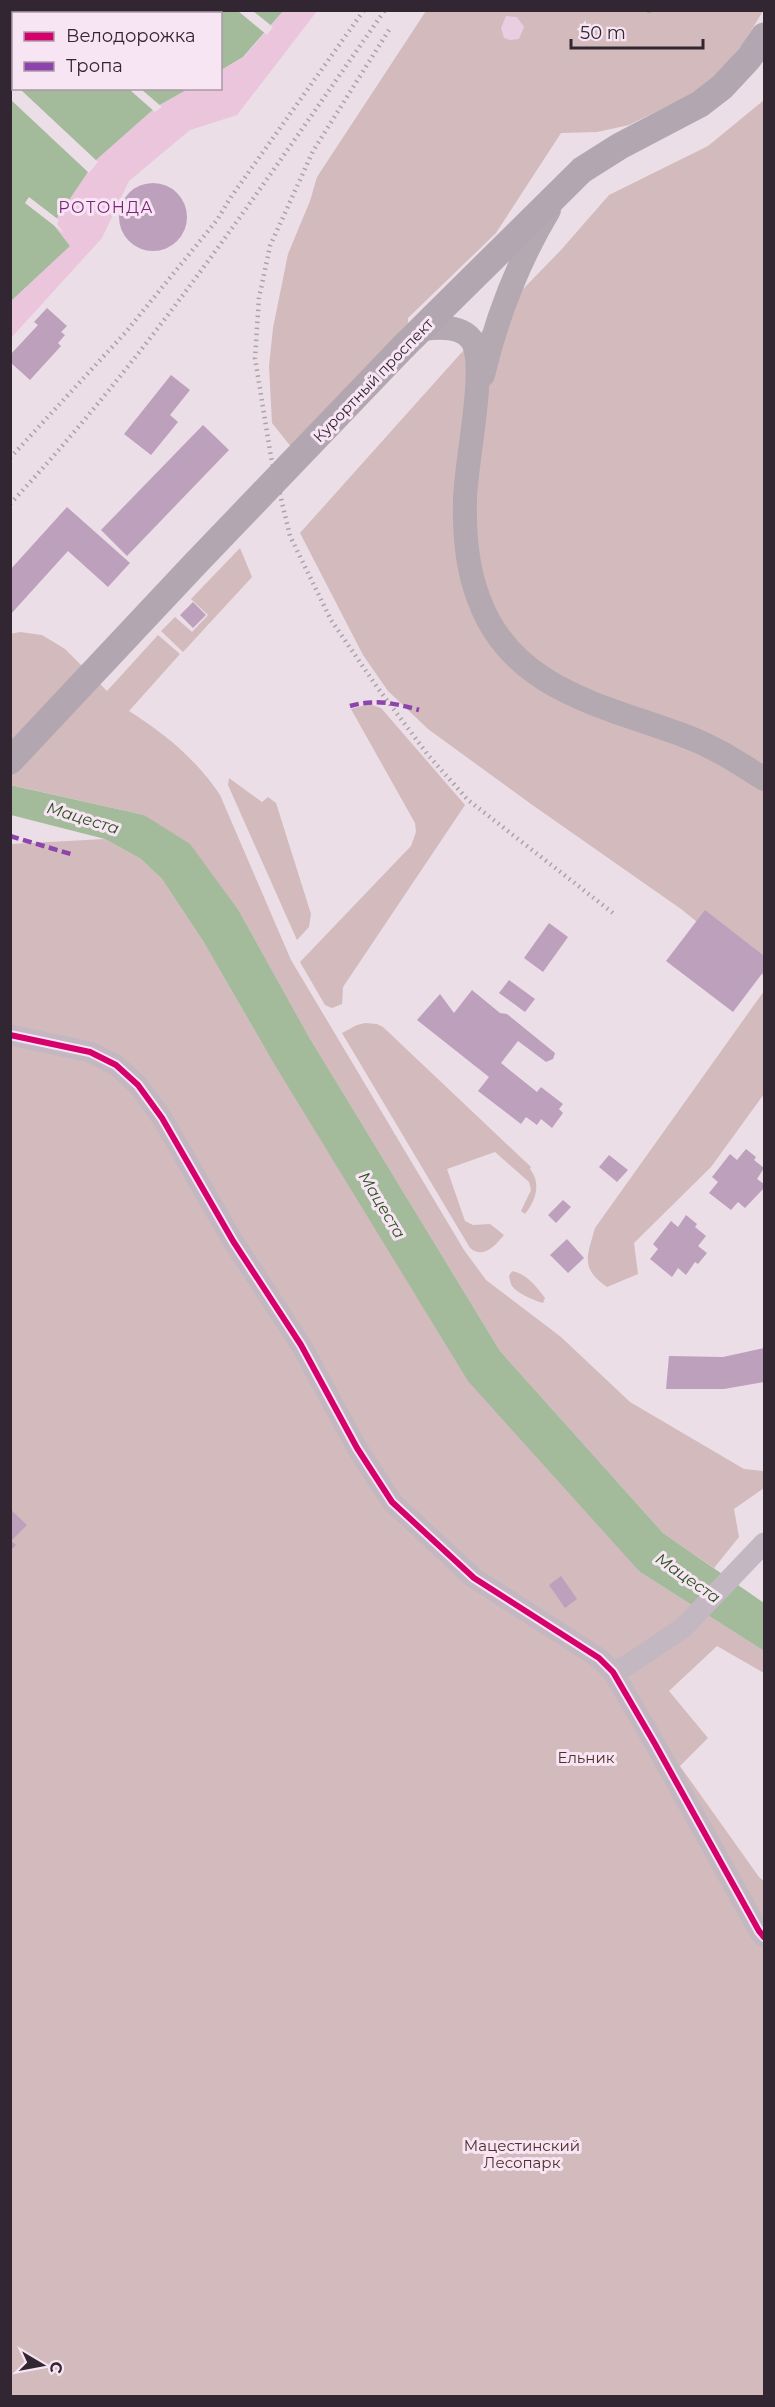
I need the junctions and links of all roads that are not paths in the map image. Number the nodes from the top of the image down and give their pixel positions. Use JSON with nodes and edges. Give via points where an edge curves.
{"nodes":[{"id":1,"x":765,"y":36,"type":"edge"},
{"id":2,"x":561,"y":189,"type":"junction"},
{"id":3,"x":413,"y":337,"type":"junction"},
{"id":4,"x":475,"y":406,"type":"junction"},
{"id":5,"x":10,"y":761,"type":"edge"},
{"id":6,"x":765,"y":779,"type":"edge"},
{"id":7,"x":10,"y":1035,"type":"edge"},
{"id":8,"x":765,"y":1542,"type":"edge"},
{"id":9,"x":613,"y":1672,"type":"junction"},
{"id":10,"x":765,"y":1937,"type":"edge"}],
"edges":[{"from":1,"to":2,"type":"main road","name":"Курортный проспект","via":[[722,87],[700,104],[620,146]]},
{"from":2,"to":3,"type":"main road","name":"Курортный проспект"},
{"from":2,"to":4,"type":"main road","via":[[533,237],[504,303]]},
{"from":3,"to":4,"type":"main road","via":[[444,327],[460,331],[473,342],[477,367]]},
{"from":3,"to":5,"type":"main road","name":"Курортный проспект","bridge":true},
{"from":4,"to":6,"type":"main road","via":[[465,499],[468,565],[480,604],[497,635],[522,664],[553,686],[687,736]]},
{"from":7,"to":9,"type":"street","via":[[90,1052],[116,1065],[138,1084],[301,1345],[357,1448],[392,1502],[474,1578],[599,1658]]},
{"from":8,"to":9,"type":"street","via":[[684,1627]]},
{"from":9,"to":10,"type":"street"}]}
